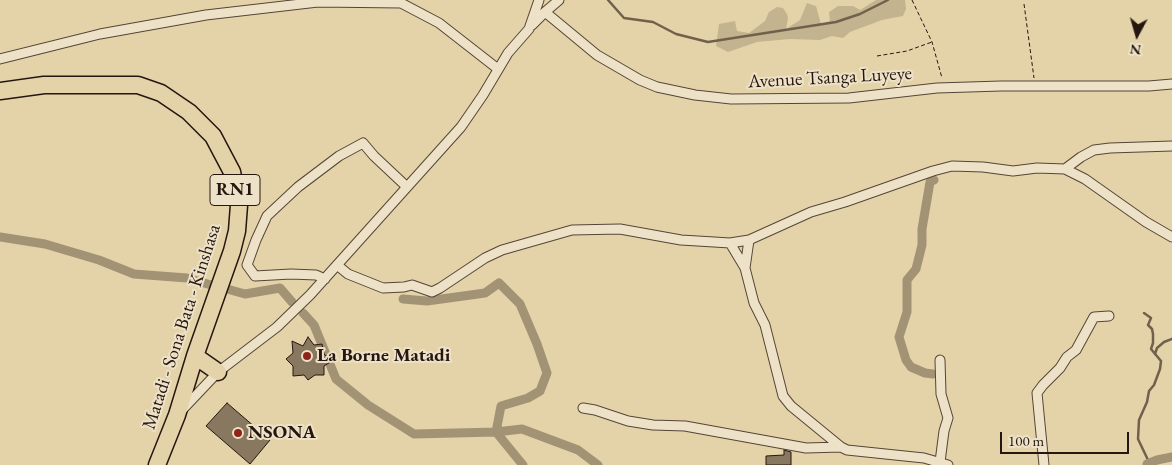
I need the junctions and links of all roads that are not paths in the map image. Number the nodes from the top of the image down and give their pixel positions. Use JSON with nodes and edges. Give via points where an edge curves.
{"nodes":[{"id":1,"x":539,"y":0,"type":"edge"},
{"id":2,"x":559,"y":0,"type":"edge"},
{"id":3,"x":545,"y":12,"type":"junction"},
{"id":4,"x":529,"y":29,"type":"junction"},
{"id":5,"x":0,"y":59,"type":"edge"},
{"id":6,"x":498,"y":69,"type":"junction"},
{"id":7,"x":1172,"y":84,"type":"edge"},
{"id":8,"x":0,"y":91,"type":"edge"},
{"id":9,"x":1172,"y":146,"type":"edge"},
{"id":10,"x":1065,"y":169,"type":"junction"},
{"id":11,"x":407,"y":187,"type":"junction"},
{"id":12,"x":1172,"y":237,"type":"edge"},
{"id":13,"x":749,"y":240,"type":"junction"},
{"id":14,"x":730,"y":243,"type":"junction"},
{"id":15,"x":337,"y":265,"type":"junction"},
{"id":16,"x":745,"y":268,"type":"junction"},
{"id":17,"x":325,"y":279,"type":"junction"},
{"id":18,"x":1109,"y":316,"type":"dead end"},
{"id":19,"x":195,"y":356,"type":"junction"},
{"id":20,"x":940,"y":360,"type":"dead end"},
{"id":21,"x":218,"y":372,"type":"junction"},
{"id":22,"x":584,"y":408,"type":"dead end"},
{"id":23,"x":177,"y":415,"type":"junction"},
{"id":24,"x":840,"y":447,"type":"junction"},
{"id":25,"x":944,"y":463,"type":"edge"},
{"id":26,"x":158,"y":465,"type":"edge"},
{"id":27,"x":1044,"y":465,"type":"edge"}],
"edges":[{"from":1,"to":4,"type":"street"},
{"from":2,"to":3,"type":"street"},
{"from":3,"to":4,"type":"street"},
{"from":3,"to":7,"type":"street","name":"Avenue Tsanga Luyeye","via":[[596,55],[640,80],[695,95],[731,99],[840,98],[945,88]]},
{"from":4,"to":6,"type":"street"},
{"from":5,"to":6,"type":"street","via":[[100,34],[206,15],[318,2],[401,3],[439,23]]},
{"from":6,"to":11,"type":"street","via":[[461,127]]},
{"from":8,"to":19,"type":"highway","name":"Matadi - Sona Bata - Kinshasa","number":"RN1","via":[[44,85],[138,84],[161,93],[189,112],[213,136],[232,172],[239,205],[232,251]]},
{"from":9,"to":10,"type":"street","via":[[1094,150]]},
{"from":10,"to":12,"type":"street"},
{"from":10,"to":13,"type":"street","via":[[952,166],[811,212]]},
{"from":11,"to":15,"type":"street"},
{"from":11,"to":17,"type":"street","via":[[363,143],[312,176],[267,216],[247,265],[255,276],[316,275]]},
{"from":13,"to":14,"type":"street"},
{"from":13,"to":16,"type":"street"},
{"from":14,"to":15,"type":"street","via":[[681,240],[620,229],[572,230],[502,250],[432,292],[412,285],[383,288],[348,274]]},
{"from":14,"to":16,"type":"street"},
{"from":15,"to":17,"type":"street"},
{"from":16,"to":24,"type":"street","via":[[784,396],[791,406]]},
{"from":17,"to":21,"type":"street","via":[[277,327]]},
{"from":18,"to":27,"type":"street","via":[[1094,317],[1076,350],[1037,393]]},
{"from":19,"to":21,"type":"highway"},
{"from":19,"to":23,"type":"highway","name":"Matadi - Sona Bata - Kinshasa","number":"RN1"},
{"from":20,"to":25,"type":"street","via":[[941,394],[948,418],[944,432]]},
{"from":21,"to":23,"type":"street"},
{"from":22,"to":24,"type":"street","via":[[653,425],[685,426],[806,448]]},
{"from":23,"to":26,"type":"highway","name":"Matadi - Sona Bata - Kinshasa","number":"RN1"},
{"from":24,"to":25,"type":"street"}]}
